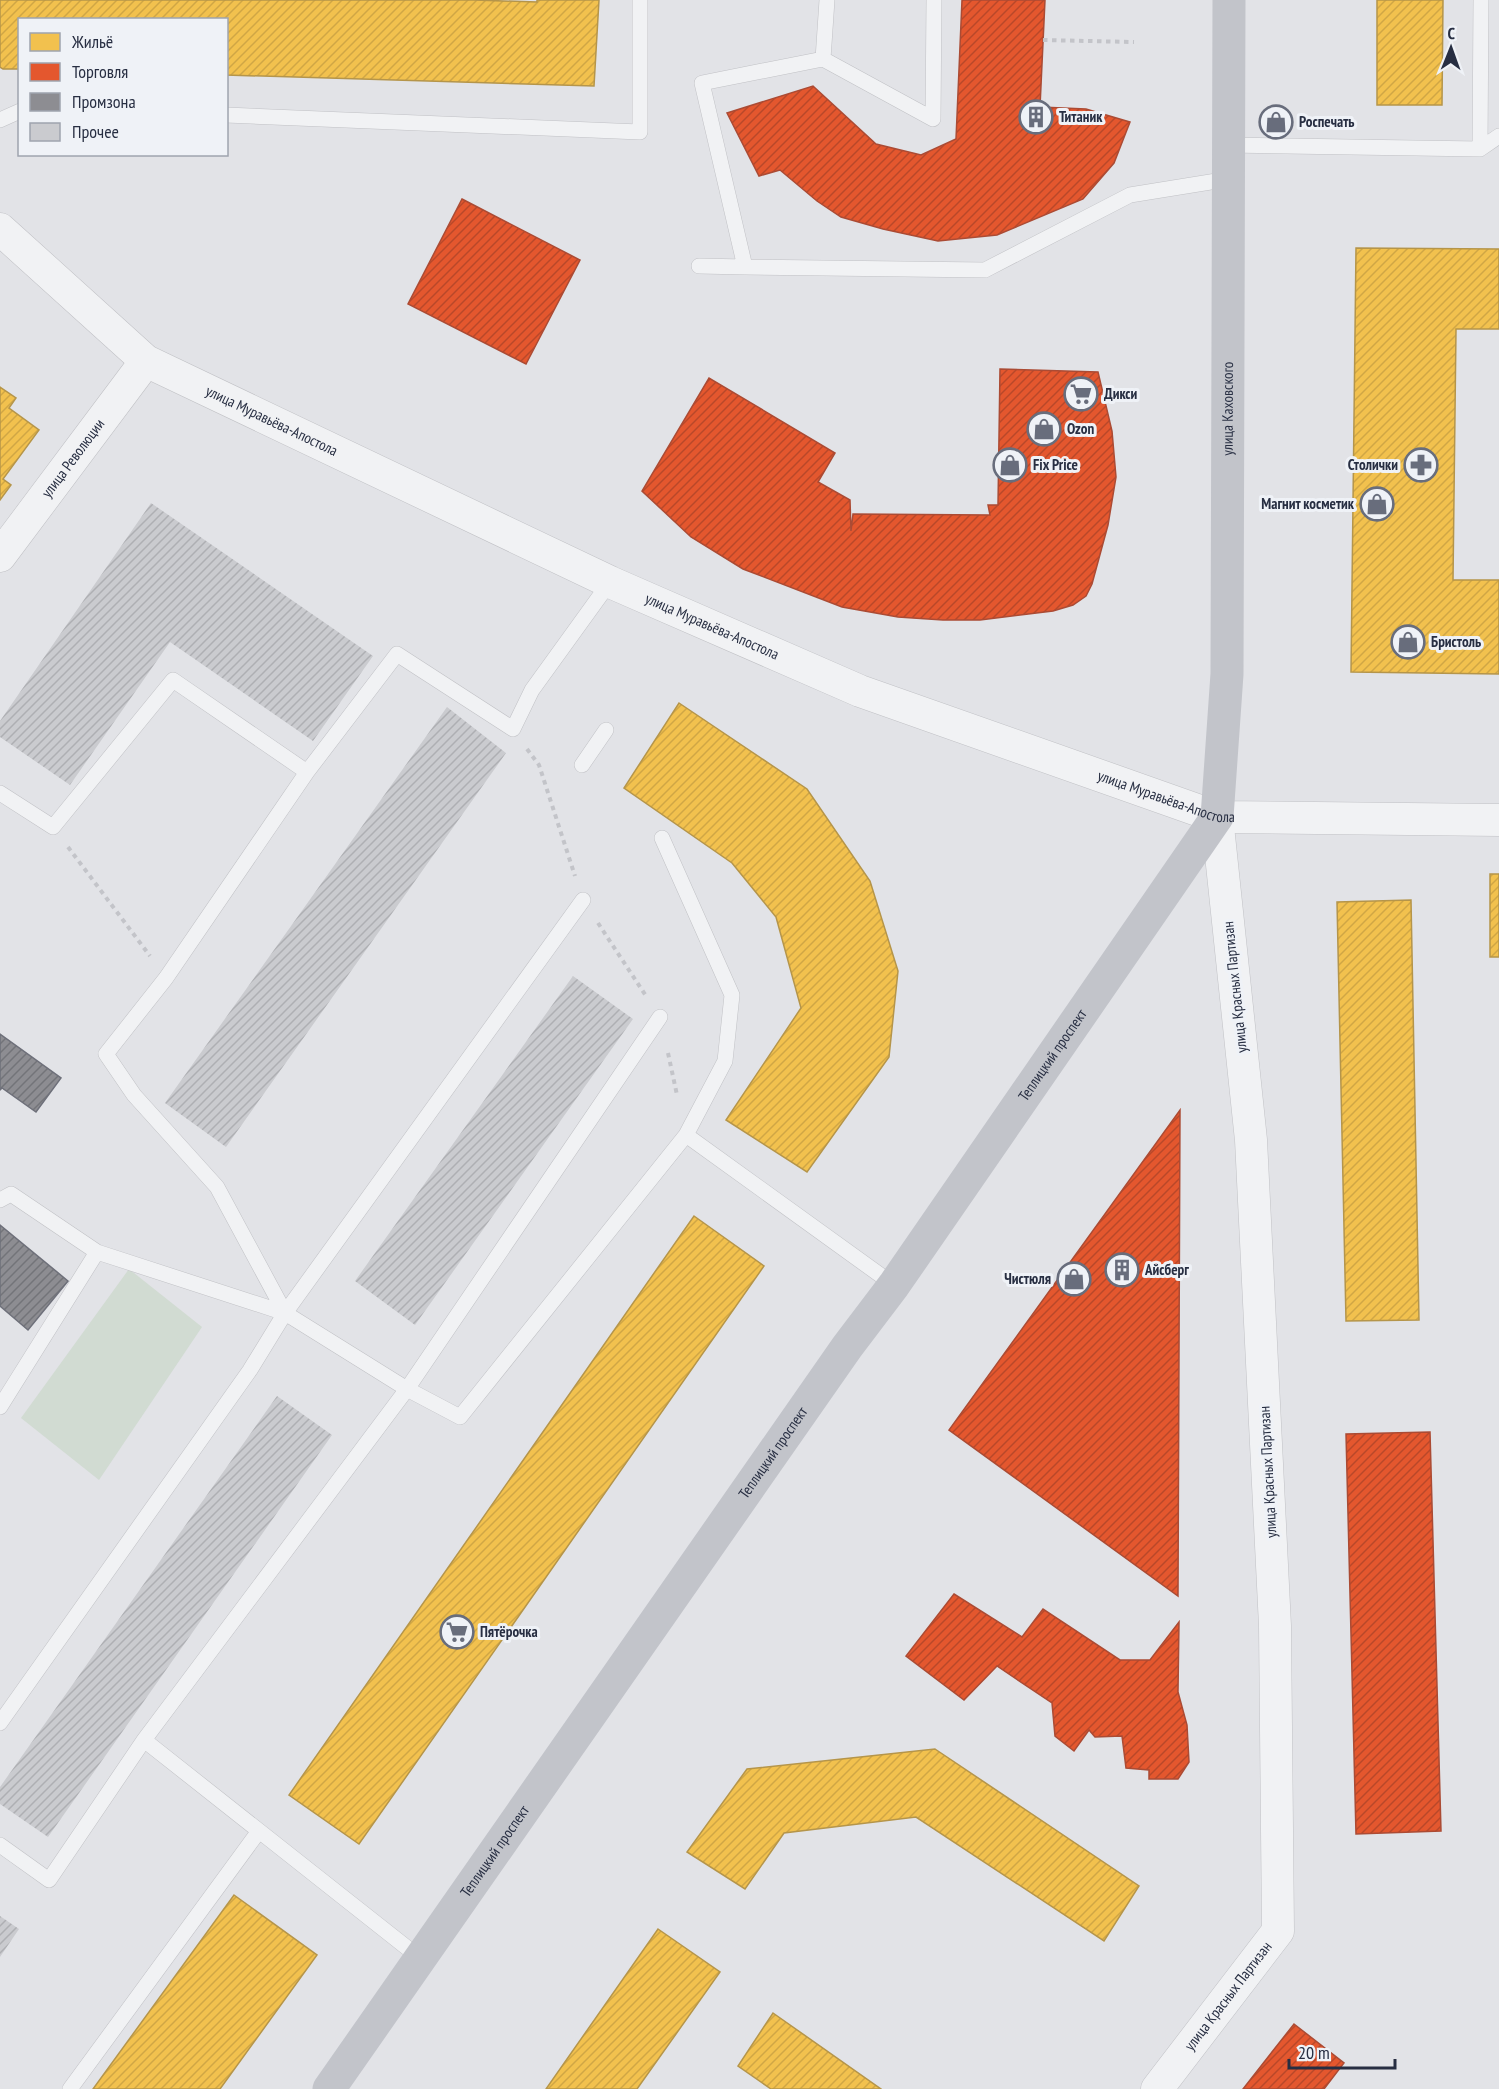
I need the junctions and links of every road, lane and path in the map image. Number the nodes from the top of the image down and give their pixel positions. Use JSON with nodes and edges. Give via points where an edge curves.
{"nodes":[{"id":1,"x":640,"y":0,"type":"edge"},
{"id":2,"x":827,"y":0,"type":"edge"},
{"id":3,"x":934,"y":0,"type":"edge"},
{"id":4,"x":1229,"y":0,"type":"edge"},
{"id":5,"x":1481,"y":0,"type":"edge"},
{"id":6,"x":1043,"y":40,"type":"dead end"},
{"id":7,"x":1134,"y":42,"type":"dead end"},
{"id":8,"x":823,"y":59,"type":"junction"},
{"id":9,"x":18,"y":112,"type":"edge"},
{"id":10,"x":228,"y":115,"type":"edge"},
{"id":11,"x":0,"y":120,"type":"edge"},
{"id":12,"x":1499,"y":136,"type":"edge"},
{"id":13,"x":1229,"y":145,"type":"junction"},
{"id":14,"x":1480,"y":148,"type":"junction"},
{"id":15,"x":1229,"y":179,"type":"junction"},
{"id":16,"x":0,"y":229,"type":"edge"},
{"id":17,"x":699,"y":266,"type":"dead end"},
{"id":18,"x":745,"y":267,"type":"junction"},
{"id":19,"x":146,"y":361,"type":"junction"},
{"id":20,"x":0,"y":556,"type":"edge"},
{"id":21,"x":610,"y":582,"type":"junction"},
{"id":22,"x":513,"y":729,"type":"junction"},
{"id":23,"x":606,"y":730,"type":"dead end"},
{"id":24,"x":582,"y":765,"type":"dead end"},
{"id":25,"x":307,"y":772,"type":"junction"},
{"id":26,"x":0,"y":792,"type":"edge"},
{"id":27,"x":1217,"y":817,"type":"junction"},
{"id":28,"x":1499,"y":820,"type":"edge"},
{"id":29,"x":53,"y":827,"type":"junction"},
{"id":30,"x":662,"y":838,"type":"dead end"},
{"id":31,"x":583,"y":900,"type":"junction"},
{"id":32,"x":166,"y":978,"type":"junction"},
{"id":33,"x":660,"y":1017,"type":"junction"},
{"id":34,"x":686,"y":1135,"type":"junction"},
{"id":35,"x":0,"y":1200,"type":"edge"},
{"id":36,"x":97,"y":1252,"type":"junction"},
{"id":37,"x":894,"y":1285,"type":"junction"},
{"id":38,"x":285,"y":1313,"type":"junction"},
{"id":39,"x":407,"y":1389,"type":"junction"},
{"id":40,"x":0,"y":1407,"type":"edge"},
{"id":41,"x":0,"y":1723,"type":"edge"},
{"id":42,"x":144,"y":1740,"type":"junction"},
{"id":43,"x":259,"y":1831,"type":"junction"},
{"id":44,"x":0,"y":1845,"type":"edge"},
{"id":45,"x":420,"y":1958,"type":"junction"},
{"id":46,"x":70,"y":2089,"type":"edge"},
{"id":47,"x":329,"y":2089,"type":"edge"},
{"id":48,"x":1157,"y":2089,"type":"edge"}],
"edges":[{"from":1,"to":10,"type":"lane","via":[[640,132]]},
{"from":2,"to":8,"type":"lane"},
{"from":3,"to":8,"type":"lane","via":[[933,119]]},
{"from":4,"to":13,"type":"main road","name":"улица Каховского"},
{"from":5,"to":14,"type":"lane"},
{"from":6,"to":7,"type":"path"},
{"from":8,"to":18,"type":"lane","via":[[702,83]]},
{"from":9,"to":11,"type":"lane"},
{"from":12,"to":14,"type":"lane"},
{"from":13,"to":14,"type":"lane"},
{"from":13,"to":15,"type":"main road","name":"улица Каховского"},
{"from":15,"to":18,"type":"lane","via":[[1130,195],[985,270]]},
{"from":15,"to":27,"type":"main road","name":"улица Каховского","via":[[1227,674]]},
{"from":16,"to":19,"type":"street","name":"улица Муравьёва-Апостола"},
{"from":17,"to":18,"type":"lane"},
{"from":19,"to":20,"type":"street","name":"улица Революции"},
{"from":19,"to":21,"type":"street","name":"улица Муравьёва-Апостола"},
{"from":21,"to":22,"type":"lane","via":[[532,690]]},
{"from":21,"to":27,"type":"street","name":"улица Муравьёва-Апостола","via":[[860,692]]},
{"from":22,"to":25,"type":"lane","via":[[398,654]]},
{"from":22,"to":31,"type":"path","via":[[539,765]]},
{"from":23,"to":24,"type":"lane"},
{"from":25,"to":29,"type":"lane","via":[[173,680]]},
{"from":25,"to":32,"type":"lane"},
{"from":26,"to":29,"type":"lane"},
{"from":27,"to":28,"type":"street","name":"улица Муравьёва-Апостола"},
{"from":27,"to":37,"type":"main road","name":"Теплицкий проспект"},
{"from":27,"to":48,"type":"street","name":"улица Красных Партизан","via":[[1252,1164],[1275,1626],[1278,1931]]},
{"from":29,"to":32,"type":"path"},
{"from":30,"to":34,"type":"lane","via":[[732,995],[725,1060]]},
{"from":31,"to":33,"type":"path"},
{"from":31,"to":38,"type":"lane"},
{"from":32,"to":38,"type":"lane","via":[[106,1054],[134,1095],[217,1187]]},
{"from":33,"to":34,"type":"path"},
{"from":33,"to":39,"type":"lane"},
{"from":34,"to":37,"type":"lane"},
{"from":34,"to":39,"type":"lane","via":[[460,1417]]},
{"from":35,"to":36,"type":"lane","via":[[11,1194]]},
{"from":36,"to":38,"type":"lane"},
{"from":36,"to":40,"type":"lane"},
{"from":37,"to":45,"type":"main road","name":"Теплицкий проспект"},
{"from":38,"to":39,"type":"lane"},
{"from":38,"to":41,"type":"lane","via":[[250,1370]]},
{"from":39,"to":42,"type":"lane"},
{"from":42,"to":43,"type":"lane"},
{"from":42,"to":44,"type":"lane","via":[[49,1880]]},
{"from":43,"to":45,"type":"lane"},
{"from":43,"to":46,"type":"lane"},
{"from":45,"to":47,"type":"main road","name":"Теплицкий проспект"}]}
